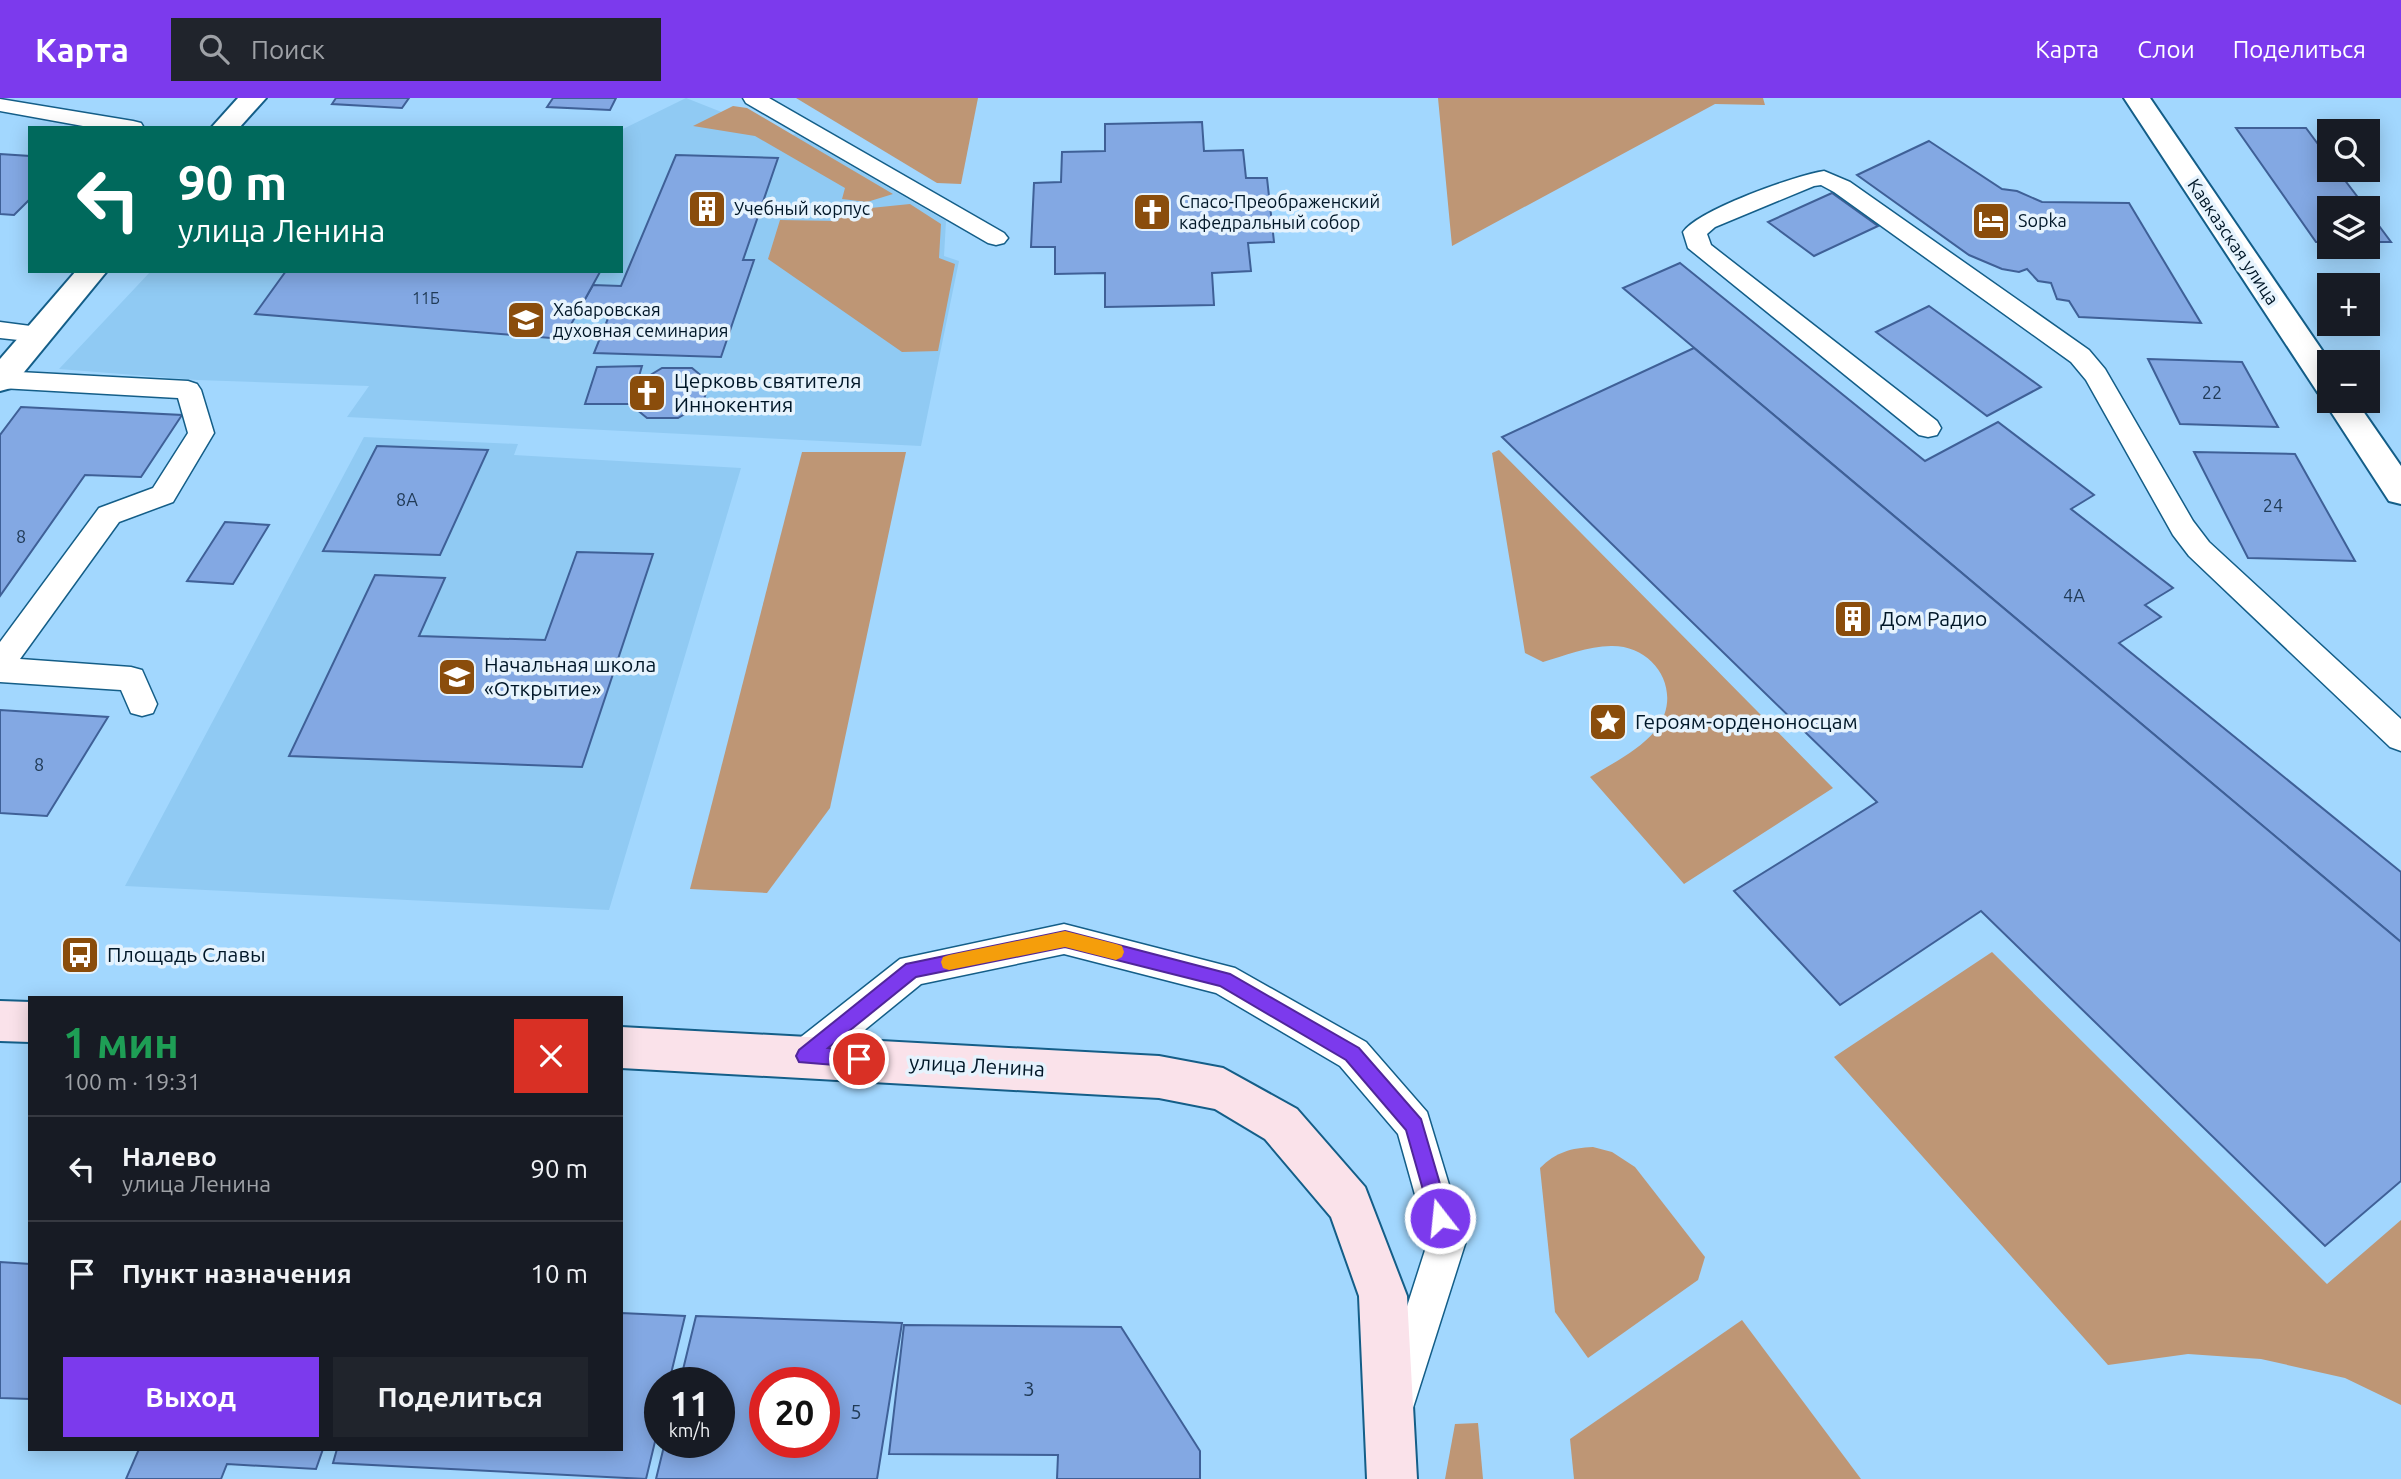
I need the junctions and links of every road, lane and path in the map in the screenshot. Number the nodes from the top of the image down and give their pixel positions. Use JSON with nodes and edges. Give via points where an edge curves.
{"nodes":[{"id":1,"x":253,"y":98,"type":"edge"},
{"id":2,"x":754,"y":98,"type":"edge"},
{"id":3,"x":2137,"y":98,"type":"edge"},
{"id":4,"x":0,"y":105,"type":"edge"},
{"id":5,"x":121,"y":126,"type":"edge"},
{"id":6,"x":226,"y":126,"type":"edge"},
{"id":7,"x":996,"y":238,"type":"dead end"},
{"id":8,"x":91,"y":273,"type":"edge"},
{"id":9,"x":0,"y":330,"type":"edge"},
{"id":10,"x":37,"y":334,"type":"junction"},
{"id":11,"x":2317,"y":367,"type":"edge"},
{"id":12,"x":1,"y":379,"type":"edge"},
{"id":13,"x":2348,"y":413,"type":"edge"},
{"id":14,"x":1928,"y":428,"type":"dead end"},
{"id":15,"x":2401,"y":492,"type":"edge"},
{"id":16,"x":0,"y":664,"type":"edge"},
{"id":17,"x":0,"y":670,"type":"edge"},
{"id":18,"x":142,"y":704,"type":"dead end"},
{"id":19,"x":2401,"y":738,"type":"edge"},
{"id":20,"x":0,"y":1021,"type":"edge"},
{"id":21,"x":28,"y":1022,"type":"edge"},
{"id":22,"x":623,"y":1047,"type":"edge"},
{"id":23,"x":805,"y":1056,"type":"junction"},
{"id":24,"x":1391,"y":1422,"type":"junction"},
{"id":25,"x":1392,"y":1479,"type":"edge"}],
"edges":[{"from":1,"to":6,"type":"street"},
{"from":2,"to":7,"type":"lane"},
{"from":3,"to":11,"type":"street","name":"Кавказская улица"},
{"from":4,"to":5,"type":"lane"},
{"from":8,"to":10,"type":"street"},
{"from":9,"to":10,"type":"lane"},
{"from":10,"to":12,"type":"street"},
{"from":12,"to":16,"type":"lane","via":[[188,390],[201,433],[163,495],[109,515]]},
{"from":13,"to":15,"type":"street"},
{"from":14,"to":19,"type":"lane","via":[[1700,248],[1695,232],[1720,216],[1824,178],[2069,348],[2096,374],[2199,549]]},
{"from":17,"to":18,"type":"lane","via":[[131,679]]},
{"from":20,"to":21,"type":"main road"},
{"from":22,"to":23,"type":"main road","name":"улица Ленина"},
{"from":23,"to":24,"type":"main road","name":"улица Ленина","via":[[1158,1077],[1223,1088],[1281,1124],[1349,1203],[1383,1296]]},
{"from":23,"to":24,"type":"lane","via":[[912,970],[1065,939],[1223,979],[1353,1054],[1414,1125],[1447,1241]]},
{"from":24,"to":25,"type":"main road","name":"улица Ленина"}]}
